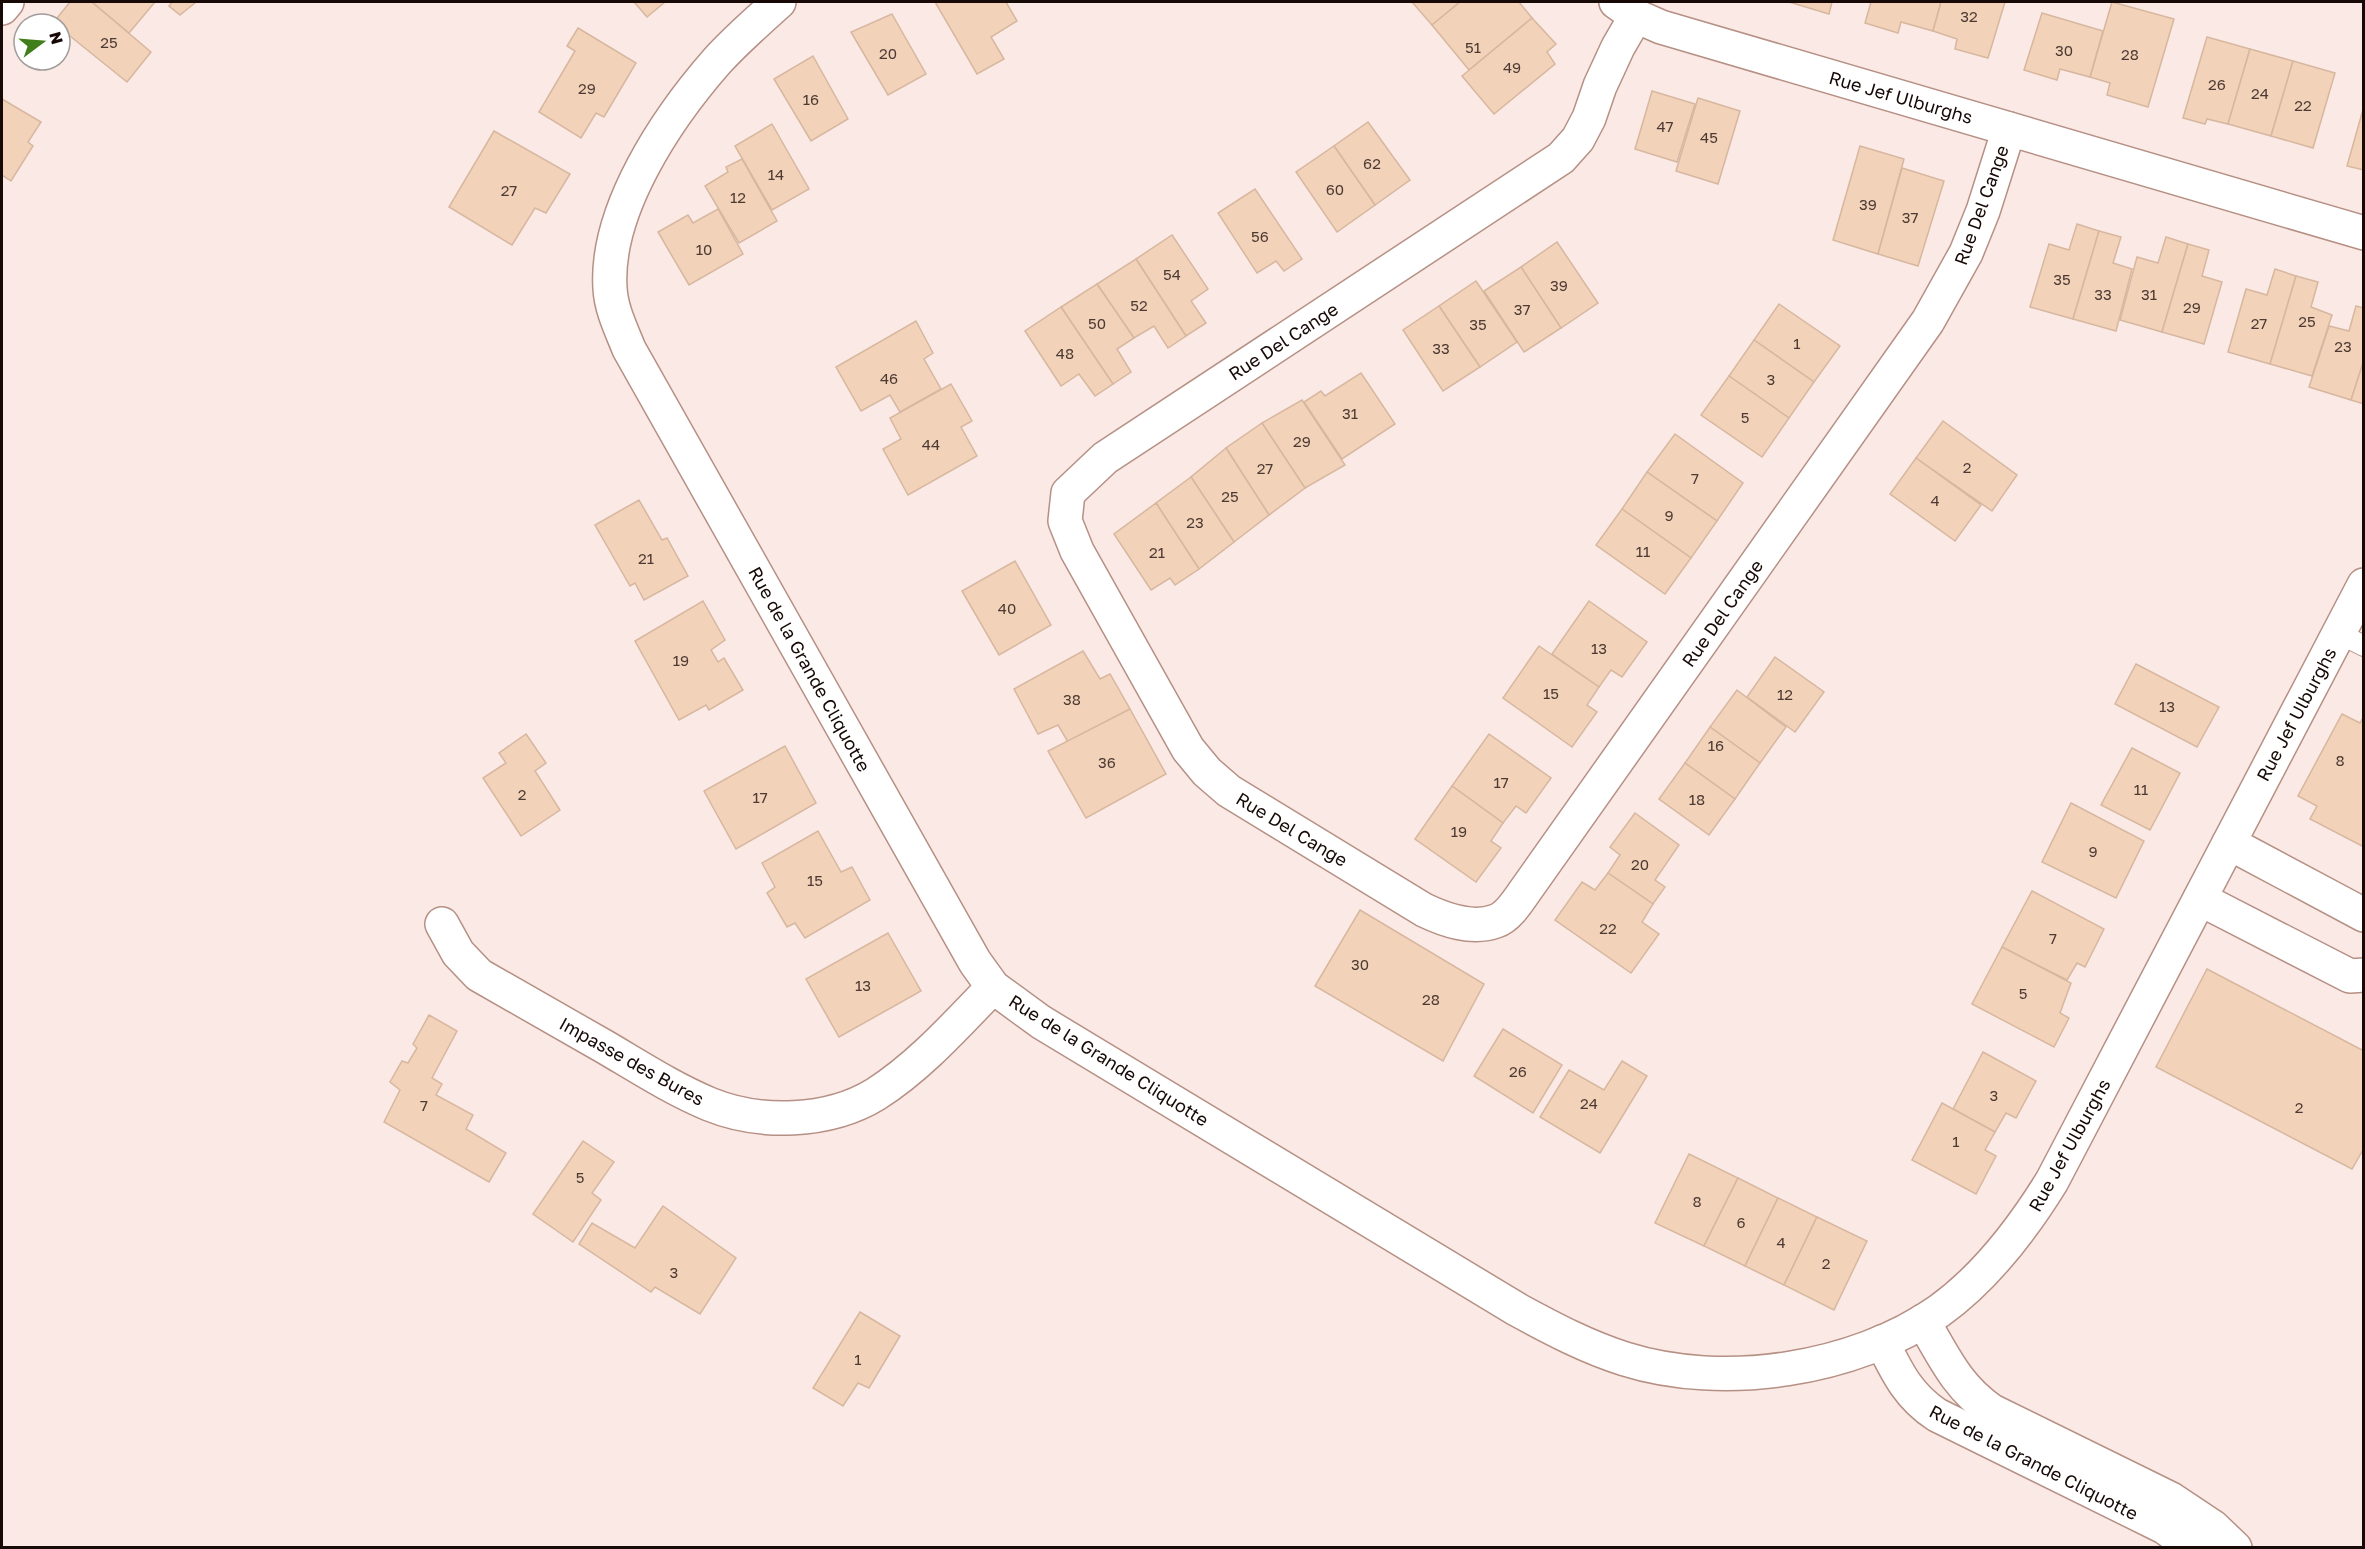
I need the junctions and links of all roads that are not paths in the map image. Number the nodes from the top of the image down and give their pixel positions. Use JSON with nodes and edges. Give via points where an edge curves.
{"nodes":[{"id":1,"x":7,"y":2,"type":"edge"},
{"id":2,"x":779,"y":2,"type":"edge"},
{"id":3,"x":2,"y":8,"type":"edge"},
{"id":4,"x":1626,"y":9,"type":"edge"},
{"id":5,"x":2008,"y":129,"type":"junction"},
{"id":6,"x":2364,"y":233,"type":"edge"},
{"id":7,"x":2364,"y":585,"type":"edge"},
{"id":8,"x":2351,"y":639,"type":"edge"},
{"id":9,"x":2229,"y":843,"type":"junction"},
{"id":10,"x":2200,"y":898,"type":"junction"},
{"id":11,"x":2364,"y":915,"type":"edge"},
{"id":12,"x":442,"y":924,"type":"dead end"},
{"id":13,"x":2364,"y":975,"type":"edge"},
{"id":14,"x":993,"y":987,"type":"junction"},
{"id":15,"x":1923,"y":1321,"type":"junction"},
{"id":16,"x":1882,"y":1341,"type":"junction"},
{"id":17,"x":2193,"y":1548,"type":"edge"},
{"id":18,"x":2235,"y":1548,"type":"edge"}],
"edges":[{"from":1,"to":3,"type":"street"},
{"from":2,"to":14,"type":"street","name":"Rue de la Grande Cliquotte","via":[[717,62],[651,155],[617,223],[610,258],[610,290],[629,349],[957,933]]},
{"from":4,"to":5,"type":"street","name":"Rue Jef Ulburghs","via":[[1661,27]]},
{"from":4,"to":5,"type":"street","name":"Rue Del Cange","via":[[1589,118],[1578,139],[1561,158],[1105,458],[1068,493],[1065,521],[1077,551],[1171,721],[1207,772],[1228,791],[1424,910],[1447,920],[1473,924],[1497,921],[1513,907],[1545,863],[1928,321],[1966,253]]},
{"from":5,"to":6,"type":"street","name":"Rue Jef Ulburghs"},
{"from":7,"to":8,"type":"street","name":"Rue Jef Ulburghs"},
{"from":8,"to":9,"type":"street","name":"Rue Jef Ulburghs"},
{"from":9,"to":10,"type":"street","name":"Rue Jef Ulburghs"},
{"from":9,"to":11,"type":"street"},
{"from":10,"to":13,"type":"street","via":[[2350,976]]},
{"from":10,"to":15,"type":"street","name":"Rue Jef Ulburghs","via":[[2030,1217],[1956,1297]]},
{"from":12,"to":14,"type":"street","name":"Impasse des Bures","via":[[458,952],[479,975],[698,1099],[732,1111],[768,1117],[838,1110],[876,1094],[906,1071]]},
{"from":14,"to":16,"type":"street","name":"Rue de la Grande Cliquotte","via":[[1041,1022],[1518,1310],[1590,1347],[1673,1370],[1745,1373],[1818,1363]]},
{"from":15,"to":16,"type":"street","name":"Rue Jef Ulburghs"},
{"from":15,"to":18,"type":"street","name":"Rue de la Grande Cliquotte","via":[[1973,1398],[2171,1499],[2213,1527]]},
{"from":16,"to":17,"type":"street","name":"Rue de la Grande Cliquotte","via":[[1921,1405],[2164,1527]]}]}
